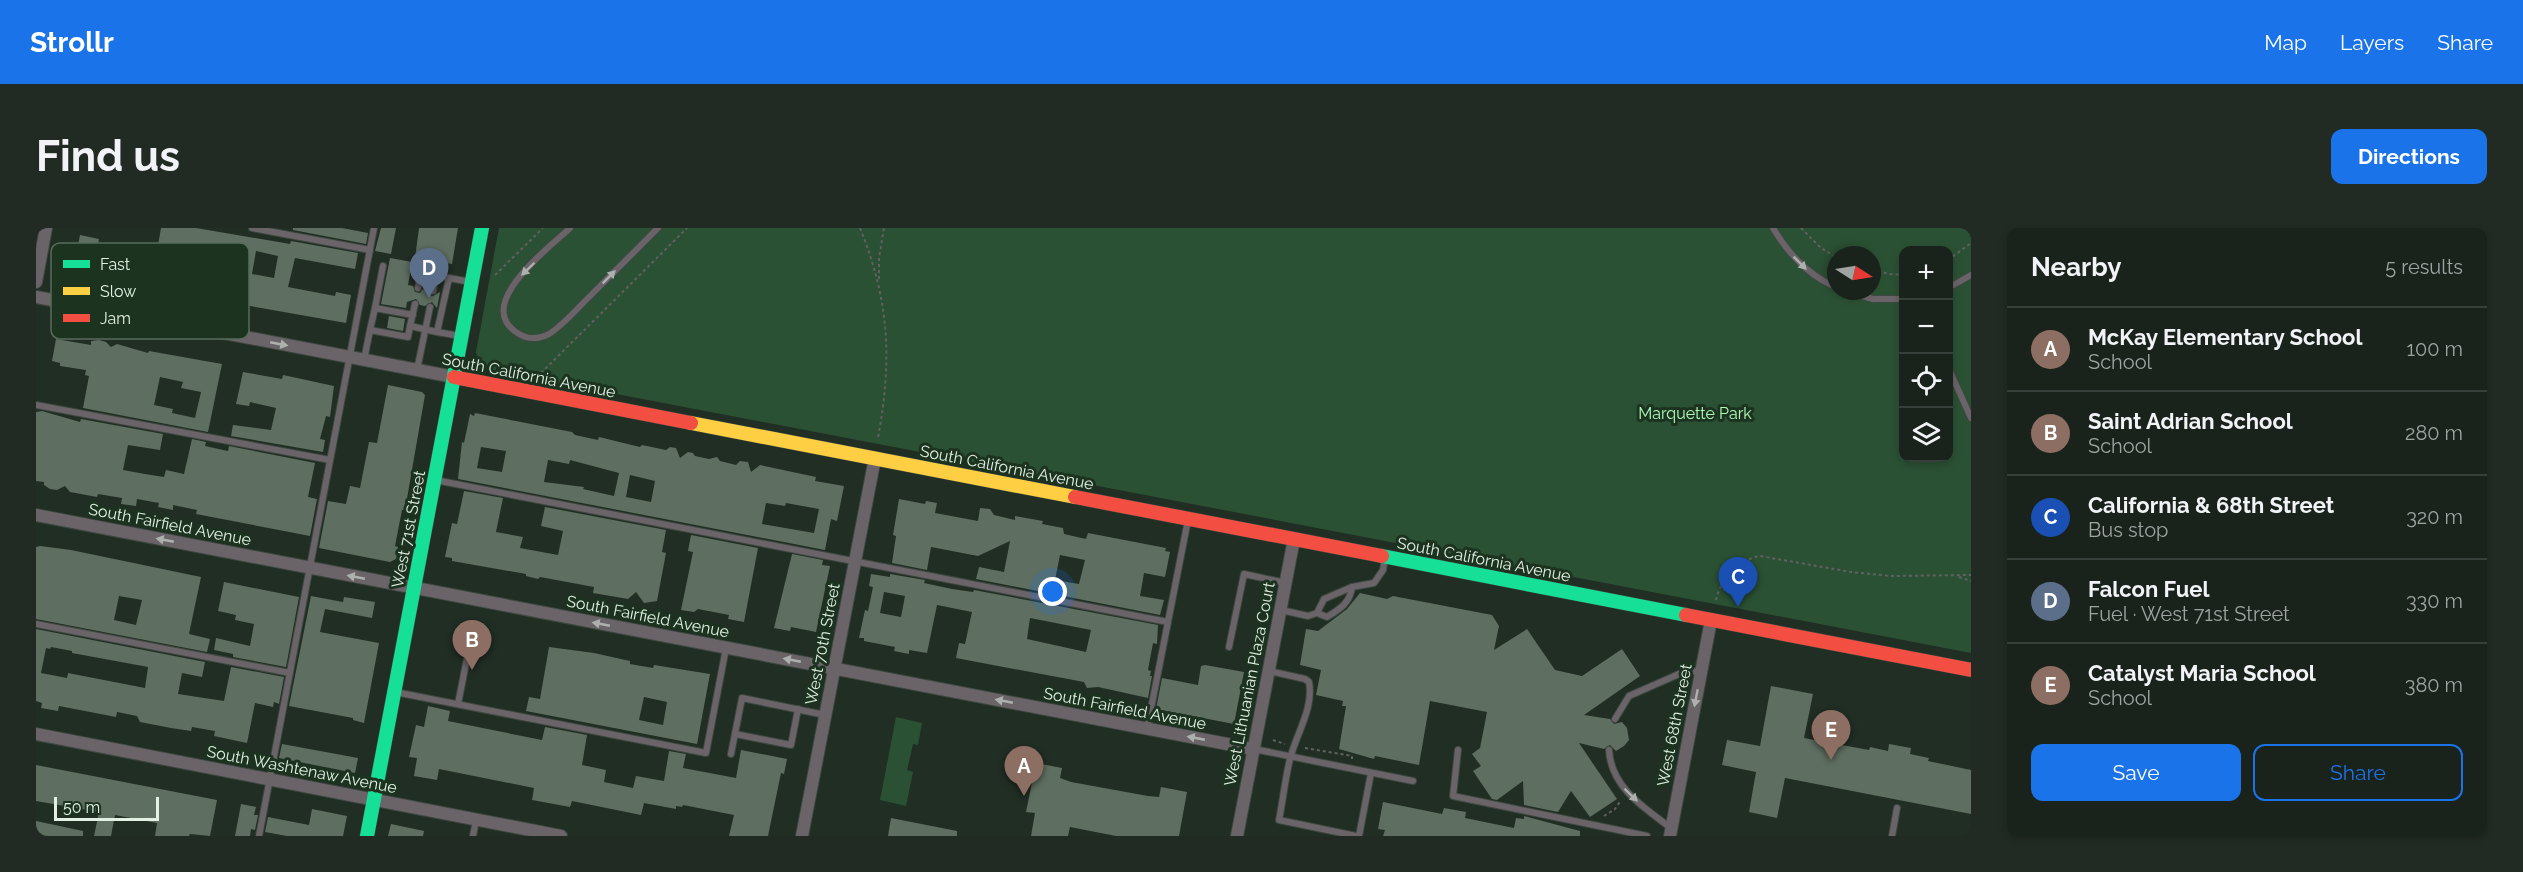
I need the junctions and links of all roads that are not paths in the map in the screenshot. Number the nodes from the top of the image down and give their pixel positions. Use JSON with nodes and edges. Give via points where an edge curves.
{"nodes":[{"id":1,"x":46,"y":228,"type":"edge"},
{"id":2,"x":252,"y":228,"type":"edge"},
{"id":3,"x":374,"y":228,"type":"edge"},
{"id":4,"x":482,"y":228,"type":"edge"},
{"id":5,"x":570,"y":228,"type":"edge"},
{"id":6,"x":658,"y":228,"type":"edge"},
{"id":7,"x":1773,"y":228,"type":"edge"},
{"id":8,"x":369,"y":250,"type":"junction"},
{"id":9,"x":383,"y":266,"type":"dead end"},
{"id":10,"x":436,"y":275,"type":"junction"},
{"id":11,"x":1971,"y":275,"type":"edge"},
{"id":12,"x":449,"y":278,"type":"junction"},
{"id":13,"x":36,"y":282,"type":"edge"},
{"id":14,"x":472,"y":282,"type":"junction"},
{"id":15,"x":1827,"y":282,"type":"edge"},
{"id":16,"x":1953,"y":285,"type":"edge"},
{"id":17,"x":418,"y":288,"type":"dead end"},
{"id":18,"x":433,"y":291,"type":"dead end"},
{"id":19,"x":36,"y":297,"type":"edge"},
{"id":20,"x":1881,"y":299,"type":"edge"},
{"id":21,"x":1899,"y":299,"type":"edge"},
{"id":22,"x":51,"y":300,"type":"edge"},
{"id":23,"x":415,"y":304,"type":"dead end"},
{"id":24,"x":430,"y":307,"type":"dead end"},
{"id":25,"x":375,"y":308,"type":"junction"},
{"id":26,"x":413,"y":315,"type":"junction"},
{"id":27,"x":410,"y":326,"type":"junction"},
{"id":28,"x":425,"y":329,"type":"junction"},
{"id":29,"x":370,"y":330,"type":"junction"},
{"id":30,"x":437,"y":332,"type":"junction"},
{"id":31,"x":462,"y":336,"type":"junction"},
{"id":32,"x":249,"y":338,"type":"edge"},
{"id":33,"x":350,"y":357,"type":"junction"},
{"id":34,"x":364,"y":360,"type":"junction"},
{"id":35,"x":417,"y":370,"type":"junction"},
{"id":36,"x":454,"y":377,"type":"junction"},
{"id":37,"x":1953,"y":378,"type":"edge"},
{"id":38,"x":36,"y":405,"type":"edge"},
{"id":39,"x":1971,"y":418,"type":"edge"},
{"id":40,"x":875,"y":458,"type":"junction"},
{"id":41,"x":330,"y":460,"type":"junction"},
{"id":42,"x":434,"y":480,"type":"junction"},
{"id":43,"x":36,"y":515,"type":"edge"},
{"id":44,"x":1188,"y":519,"type":"junction"},
{"id":45,"x":1294,"y":539,"type":"junction"},
{"id":46,"x":1386,"y":557,"type":"junction"},
{"id":47,"x":855,"y":562,"type":"junction"},
{"id":48,"x":309,"y":568,"type":"junction"},
{"id":49,"x":1286,"y":583,"type":"junction"},
{"id":50,"x":1352,"y":587,"type":"junction"},
{"id":51,"x":414,"y":588,"type":"junction"},
{"id":52,"x":1280,"y":610,"type":"junction"},
{"id":53,"x":1317,"y":613,"type":"junction"},
{"id":54,"x":1711,"y":620,"type":"junction"},
{"id":55,"x":1168,"y":622,"type":"junction"},
{"id":56,"x":36,"y":624,"type":"edge"},
{"id":57,"x":470,"y":643,"type":"dead end"},
{"id":58,"x":1229,"y":647,"type":"dead end"},
{"id":59,"x":726,"y":648,"type":"junction"},
{"id":60,"x":834,"y":669,"type":"junction"},
{"id":61,"x":1701,"y":670,"type":"junction"},
{"id":62,"x":1971,"y":670,"type":"edge"},
{"id":63,"x":1268,"y":671,"type":"junction"},
{"id":64,"x":290,"y":673,"type":"junction"},
{"id":65,"x":394,"y":692,"type":"junction"},
{"id":66,"x":458,"y":704,"type":"junction"},
{"id":67,"x":798,"y":710,"type":"junction"},
{"id":68,"x":825,"y":715,"type":"junction"},
{"id":69,"x":1615,"y":719,"type":"dead end"},
{"id":70,"x":1147,"y":729,"type":"junction"},
{"id":71,"x":36,"y":734,"type":"edge"},
{"id":72,"x":735,"y":734,"type":"junction"},
{"id":73,"x":1253,"y":749,"type":"junction"},
{"id":74,"x":1458,"y":750,"type":"dead end"},
{"id":75,"x":1609,"y":750,"type":"dead end"},
{"id":76,"x":731,"y":754,"type":"dead end"},
{"id":77,"x":1291,"y":757,"type":"junction"},
{"id":78,"x":1371,"y":773,"type":"junction"},
{"id":79,"x":269,"y":780,"type":"junction"},
{"id":80,"x":1413,"y":781,"type":"dead end"},
{"id":81,"x":374,"y":800,"type":"junction"},
{"id":82,"x":1897,"y":808,"type":"dead end"},
{"id":83,"x":476,"y":820,"type":"junction"},
{"id":84,"x":1670,"y":832,"type":"edge"},
{"id":85,"x":259,"y":836,"type":"edge"},
{"id":86,"x":367,"y":836,"type":"edge"},
{"id":87,"x":473,"y":836,"type":"edge"},
{"id":88,"x":561,"y":836,"type":"edge"},
{"id":89,"x":802,"y":836,"type":"edge"},
{"id":90,"x":1237,"y":836,"type":"edge"},
{"id":91,"x":1357,"y":836,"type":"edge"},
{"id":92,"x":1647,"y":836,"type":"edge"},
{"id":93,"x":1892,"y":836,"type":"edge"}],
"edges":[{"from":1,"to":13,"type":"street"},
{"from":2,"to":8,"type":"lane"},
{"from":3,"to":8,"type":"lane"},
{"from":4,"to":14,"type":"street","name":"West 71st Street"},
{"from":5,"to":6,"type":"lane","one_way":true,"via":[[516,280],[504,302],[507,324],[525,338],[538,339],[560,325]]},
{"from":7,"to":15,"type":"lane","one_way":true,"via":[[1806,269]]},
{"from":8,"to":33,"type":"lane"},
{"from":9,"to":25,"type":"lane"},
{"from":10,"to":12,"type":"lane"},
{"from":10,"to":17,"type":"lane","via":[[421,273]]},
{"from":10,"to":18,"type":"lane"},
{"from":11,"to":16,"type":"lane"},
{"from":12,"to":14,"type":"lane"},
{"from":12,"to":30,"type":"lane"},
{"from":14,"to":31,"type":"street","name":"West 71st Street"},
{"from":19,"to":22,"type":"street","name":"South California Avenue","one_way":true},
{"from":20,"to":21,"type":"lane"},
{"from":23,"to":26,"type":"lane"},
{"from":24,"to":28,"type":"lane"},
{"from":25,"to":26,"type":"lane"},
{"from":25,"to":29,"type":"lane"},
{"from":26,"to":27,"type":"lane"},
{"from":27,"to":28,"type":"lane"},
{"from":27,"to":29,"type":"lane","via":[[408,337]]},
{"from":28,"to":30,"type":"lane"},
{"from":28,"to":35,"type":"lane"},
{"from":29,"to":34,"type":"lane"},
{"from":30,"to":31,"type":"lane"},
{"from":31,"to":36,"type":"street","name":"West 71st Street"},
{"from":32,"to":33,"type":"street","name":"South California Avenue","one_way":true},
{"from":33,"to":34,"type":"street","name":"South California Avenue"},
{"from":33,"to":41,"type":"lane"},
{"from":34,"to":35,"type":"street","name":"South California Avenue"},
{"from":35,"to":36,"type":"street","name":"South California Avenue"},
{"from":36,"to":40,"type":"street","name":"South California Avenue"},
{"from":36,"to":42,"type":"street","name":"West 71st Street"},
{"from":37,"to":39,"type":"lane"},
{"from":38,"to":41,"type":"lane"},
{"from":40,"to":44,"type":"street","name":"South California Avenue"},
{"from":40,"to":47,"type":"street","name":"West 70th Street"},
{"from":41,"to":48,"type":"lane"},
{"from":42,"to":47,"type":"lane"},
{"from":42,"to":51,"type":"street","name":"West 71st Street"},
{"from":48,"to":43,"type":"street","name":"South Fairfield Avenue","one_way":true},
{"from":44,"to":45,"type":"street","name":"South California Avenue"},
{"from":44,"to":55,"type":"lane"},
{"from":45,"to":46,"type":"street","name":"South California Avenue"},
{"from":45,"to":49,"type":"street","name":"West Lithuanian Plaza Court"},
{"from":46,"to":50,"type":"lane","via":[[1374,584]]},
{"from":46,"to":54,"type":"street","name":"South California Avenue"},
{"from":47,"to":55,"type":"lane"},
{"from":47,"to":60,"type":"street","name":"West 70th Street"},
{"from":51,"to":48,"type":"street","name":"South Fairfield Avenue","one_way":true},
{"from":48,"to":64,"type":"lane"},
{"from":49,"to":52,"type":"street","name":"West Lithuanian Plaza Court"},
{"from":49,"to":58,"type":"lane","via":[[1244,574]]},
{"from":50,"to":53,"type":"lane","via":[[1324,599]]},
{"from":50,"to":53,"type":"lane","via":[[1351,598],[1342,608],[1327,617]]},
{"from":59,"to":51,"type":"street","name":"South Fairfield Avenue","one_way":true},
{"from":51,"to":65,"type":"street","name":"West 71st Street"},
{"from":52,"to":53,"type":"lane","via":[[1308,616]]},
{"from":52,"to":63,"type":"street","name":"West Lithuanian Plaza Court"},
{"from":54,"to":61,"type":"street","name":"West 68th Street"},
{"from":54,"to":62,"type":"street","name":"South California Avenue"},
{"from":55,"to":70,"type":"lane"},
{"from":56,"to":64,"type":"lane"},
{"from":57,"to":66,"type":"lane"},
{"from":60,"to":59,"type":"street","name":"South Fairfield Avenue","one_way":true},
{"from":59,"to":66,"type":"lane","via":[[706,753]]},
{"from":60,"to":68,"type":"street","name":"West 70th Street"},
{"from":70,"to":60,"type":"street","name":"South Fairfield Avenue","one_way":true},
{"from":61,"to":69,"type":"lane","via":[[1679,674],[1629,696]]},
{"from":61,"to":84,"type":"street","name":"West 68th Street","one_way":true},
{"from":63,"to":73,"type":"street","name":"West Lithuanian Plaza Court"},
{"from":63,"to":77,"type":"lane","via":[[1309,682],[1311,690],[1302,730]]},
{"from":64,"to":79,"type":"lane"},
{"from":65,"to":66,"type":"lane"},
{"from":65,"to":81,"type":"street","name":"West 71st Street"},
{"from":67,"to":68,"type":"lane"},
{"from":67,"to":72,"type":"lane","via":[[791,745]]},
{"from":67,"to":72,"type":"lane","via":[[742,698]]},
{"from":68,"to":89,"type":"street","name":"West 70th Street"},
{"from":73,"to":70,"type":"street","name":"South Fairfield Avenue","one_way":true},
{"from":71,"to":79,"type":"street","name":"South Washtenaw Avenue"},
{"from":72,"to":76,"type":"lane"},
{"from":73,"to":77,"type":"lane"},
{"from":73,"to":90,"type":"street","name":"West Lithuanian Plaza Court"},
{"from":74,"to":92,"type":"lane","via":[[1453,796]]},
{"from":75,"to":84,"type":"lane","one_way":true,"via":[[1613,774]]},
{"from":77,"to":78,"type":"lane"},
{"from":77,"to":91,"type":"lane","via":[[1279,820]]},
{"from":78,"to":80,"type":"lane"},
{"from":78,"to":91,"type":"lane"},
{"from":79,"to":81,"type":"street","name":"South Washtenaw Avenue"},
{"from":79,"to":85,"type":"lane"},
{"from":81,"to":83,"type":"street","name":"South Washtenaw Avenue"},
{"from":81,"to":86,"type":"street","name":"West 71st Street"},
{"from":82,"to":93,"type":"lane"},
{"from":83,"to":87,"type":"lane"},
{"from":83,"to":88,"type":"street","name":"South Washtenaw Avenue"}]}
